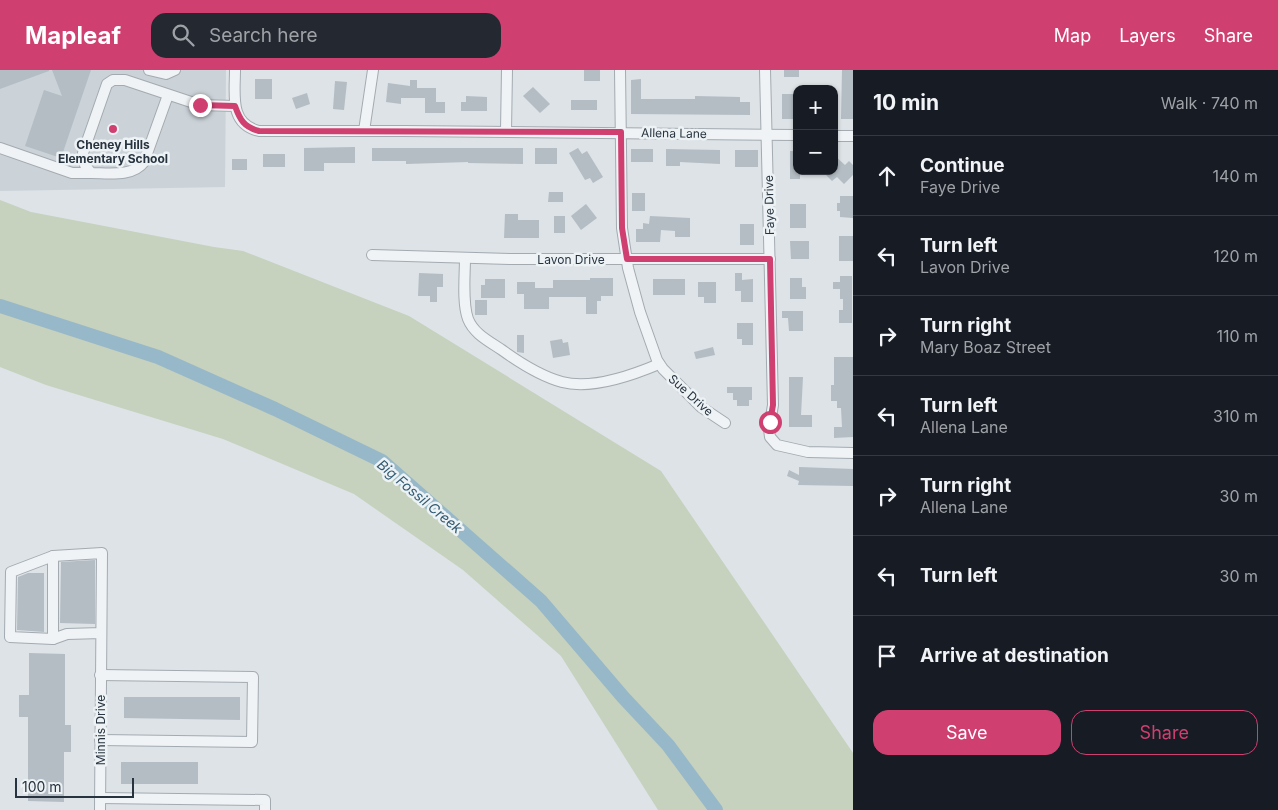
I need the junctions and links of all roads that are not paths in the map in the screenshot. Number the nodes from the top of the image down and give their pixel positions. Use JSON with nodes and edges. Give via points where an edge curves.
{"nodes":[{"id":1,"x":149,"y":70,"type":"edge"},
{"id":2,"x":175,"y":70,"type":"edge"},
{"id":3,"x":235,"y":70,"type":"edge"},
{"id":4,"x":373,"y":70,"type":"edge"},
{"id":5,"x":506,"y":70,"type":"edge"},
{"id":6,"x":620,"y":70,"type":"edge"},
{"id":7,"x":765,"y":70,"type":"edge"},
{"id":8,"x":168,"y":95,"type":"junction"},
{"id":9,"x":235,"y":106,"type":"junction"},
{"id":10,"x":364,"y":131,"type":"junction"},
{"id":11,"x":506,"y":131,"type":"junction"},
{"id":12,"x":621,"y":132,"type":"junction"},
{"id":13,"x":768,"y":134,"type":"junction"},
{"id":14,"x":793,"y":135,"type":"edge"},
{"id":15,"x":838,"y":136,"type":"edge"},
{"id":16,"x":853,"y":136,"type":"edge"},
{"id":17,"x":0,"y":148,"type":"edge"},
{"id":18,"x":91,"y":173,"type":"junction"},
{"id":19,"x":372,"y":255,"type":"dead end"},
{"id":20,"x":465,"y":258,"type":"junction"},
{"id":21,"x":627,"y":259,"type":"junction"},
{"id":22,"x":770,"y":259,"type":"junction"},
{"id":23,"x":659,"y":364,"type":"junction"},
{"id":24,"x":726,"y":424,"type":"dead end"},
{"id":25,"x":853,"y":453,"type":"edge"},
{"id":26,"x":53,"y":556,"type":"junction"},
{"id":27,"x":101,"y":633,"type":"junction"},
{"id":28,"x":53,"y":640,"type":"junction"},
{"id":29,"x":100,"y":675,"type":"junction"},
{"id":30,"x":100,"y":740,"type":"junction"},
{"id":31,"x":100,"y":798,"type":"junction"},
{"id":32,"x":100,"y":810,"type":"edge"},
{"id":33,"x":265,"y":810,"type":"edge"}],
"edges":[{"from":1,"to":2,"type":"street","via":[[166,74]]},
{"from":3,"to":9,"type":"street"},
{"from":4,"to":10,"type":"street"},
{"from":5,"to":11,"type":"street"},
{"from":6,"to":12,"type":"street"},
{"from":7,"to":13,"type":"street","name":"Faye Drive"},
{"from":8,"to":9,"type":"street","via":[[200,105]]},
{"from":8,"to":18,"type":"street","via":[[140,168],[127,172]]},
{"from":8,"to":18,"type":"street","via":[[125,80],[113,80],[107,84],[83,153],[85,165]]},
{"from":9,"to":10,"type":"street","name":"Allena Lane","via":[[243,124],[259,131]]},
{"from":10,"to":11,"type":"street","name":"Allena Lane"},
{"from":11,"to":12,"type":"street","name":"Allena Lane"},
{"from":12,"to":13,"type":"street","name":"Allena Lane"},
{"from":12,"to":21,"type":"street","via":[[622,228]]},
{"from":13,"to":14,"type":"street","name":"Allena Lane"},
{"from":13,"to":22,"type":"street","name":"Faye Drive"},
{"from":15,"to":16,"type":"street"},
{"from":17,"to":18,"type":"street","via":[[72,173]]},
{"from":19,"to":20,"type":"street","name":"Lavon Drive"},
{"from":20,"to":21,"type":"street","name":"Lavon Drive"},
{"from":20,"to":23,"type":"street","via":[[468,318],[477,333],[522,364],[563,383],[595,384]]},
{"from":21,"to":22,"type":"street","name":"Lavon Drive"},
{"from":21,"to":23,"type":"street","via":[[640,312]]},
{"from":22,"to":25,"type":"street","name":"Faye Drive","via":[[773,405],[770,437],[777,445],[808,452]]},
{"from":23,"to":24,"type":"street","name":"Sue Drive","via":[[701,407]]},
{"from":26,"to":27,"type":"street","name":"Minnis Drive","via":[[102,553]]},
{"from":26,"to":28,"type":"street"},
{"from":26,"to":28,"type":"street","via":[[11,572],[10,637]]},
{"from":27,"to":28,"type":"street","via":[[67,634]]},
{"from":27,"to":29,"type":"street","name":"Minnis Drive"},
{"from":29,"to":30,"type":"street","name":"Minnis Drive"},
{"from":29,"to":30,"type":"street","via":[[253,677],[252,742]]},
{"from":30,"to":31,"type":"street","name":"Minnis Drive"},
{"from":31,"to":32,"type":"street","name":"Minnis Drive"},
{"from":31,"to":33,"type":"street","via":[[265,800]]}]}
